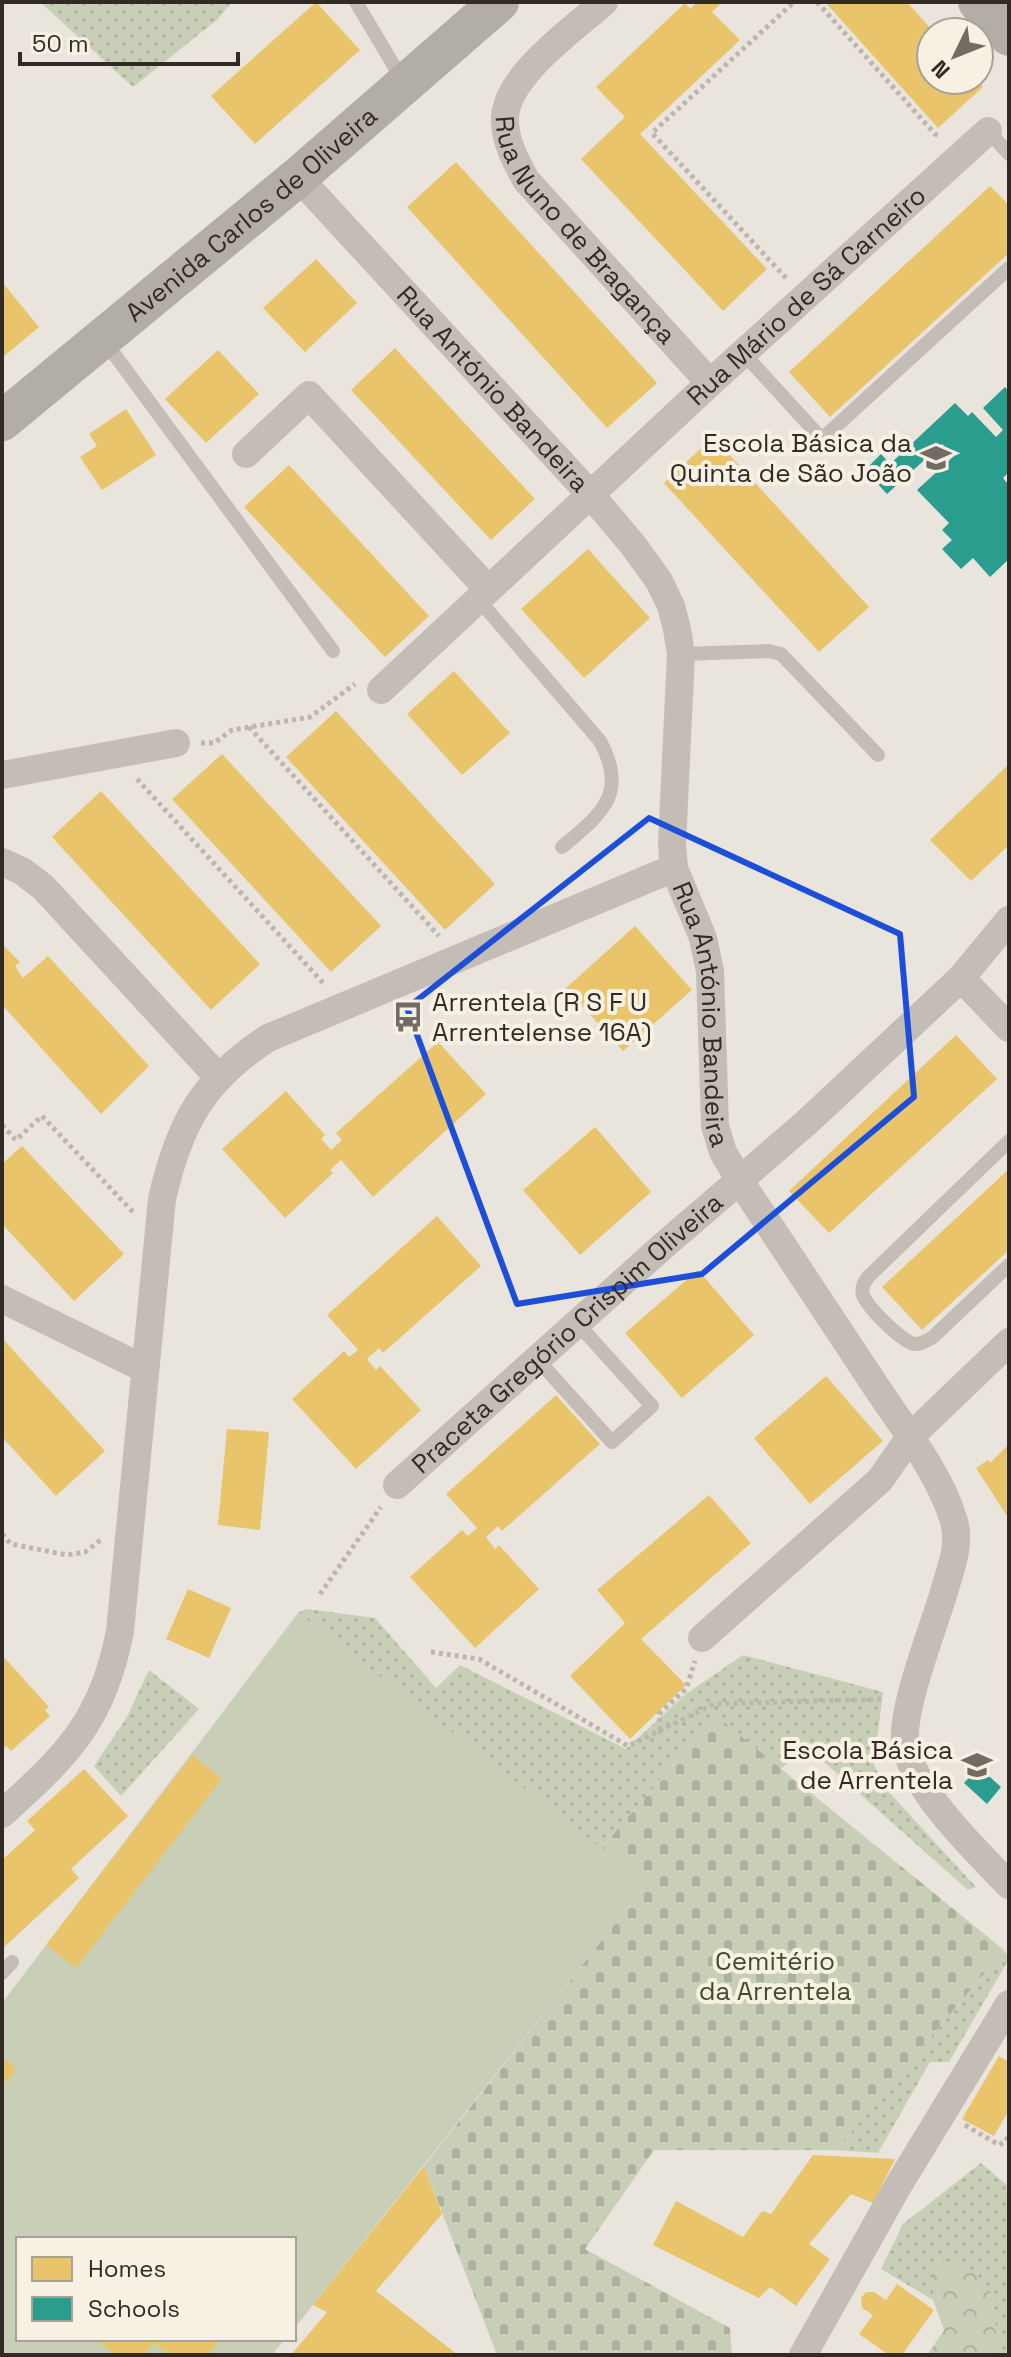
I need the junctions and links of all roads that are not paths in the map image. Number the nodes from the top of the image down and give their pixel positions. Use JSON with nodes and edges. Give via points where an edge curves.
{"nodes":[{"id":1,"x":356,"y":2,"type":"edge"},
{"id":2,"x":499,"y":2,"type":"edge"},
{"id":3,"x":604,"y":2,"type":"edge"},
{"id":4,"x":978,"y":2,"type":"edge"},
{"id":5,"x":1009,"y":36,"type":"edge"},
{"id":6,"x":404,"y":83,"type":"junction"},
{"id":7,"x":980,"y":138,"type":"joint"},
{"id":8,"x":1009,"y":154,"type":"edge"},
{"id":9,"x":298,"y":177,"type":"junction"},
{"id":10,"x":1009,"y":268,"type":"edge"},
{"id":11,"x":103,"y":339,"type":"junction"},
{"id":12,"x":743,"y":353,"type":"junction"},
{"id":13,"x":710,"y":383,"type":"junction"},
{"id":14,"x":2,"y":421,"type":"edge"},
{"id":15,"x":246,"y":454,"type":"dead end"},
{"id":16,"x":590,"y":494,"type":"junction"},
{"id":17,"x":483,"y":594,"type":"junction"},
{"id":18,"x":333,"y":651,"type":"dead end"},
{"id":19,"x":681,"y":654,"type":"junction"},
{"id":20,"x":381,"y":690,"type":"road end"},
{"id":21,"x":176,"y":743,"type":"road end"},
{"id":22,"x":878,"y":755,"type":"dead end"},
{"id":23,"x":2,"y":775,"type":"edge"},
{"id":24,"x":562,"y":847,"type":"dead end"},
{"id":25,"x":2,"y":862,"type":"edge"},
{"id":26,"x":674,"y":868,"type":"junction"},
{"id":27,"x":1009,"y":920,"type":"edge"},
{"id":28,"x":961,"y":978,"type":"junction"},
{"id":29,"x":1009,"y":1028,"type":"edge"},
{"id":30,"x":219,"y":1078,"type":"junction"},
{"id":31,"x":1009,"y":1141,"type":"edge"},
{"id":32,"x":740,"y":1181,"type":"junction"},
{"id":33,"x":1009,"y":1265,"type":"edge"},
{"id":34,"x":2,"y":1299,"type":"edge"},
{"id":35,"x":577,"y":1323,"type":"junction"},
{"id":36,"x":1009,"y":1342,"type":"edge"},
{"id":37,"x":537,"y":1359,"type":"junction"},
{"id":38,"x":145,"y":1369,"type":"junction"},
{"id":39,"x":910,"y":1437,"type":"junction"},
{"id":40,"x":397,"y":1485,"type":"road end"},
{"id":41,"x":702,"y":1638,"type":"dead end"},
{"id":42,"x":2,"y":1814,"type":"edge"},
{"id":43,"x":1009,"y":1885,"type":"edge"},
{"id":44,"x":1009,"y":2004,"type":"edge"},
{"id":45,"x":803,"y":2355,"type":"edge"}],
"edges":[{"from":1,"to":6,"type":"lane"},
{"from":2,"to":6,"type":"main road","name":"Avenida Carlos de Oliveira"},
{"from":3,"to":13,"type":"street","name":"Rua Nuno de Bragança","via":[[525,73],[504,120],[510,150],[526,180]]},
{"from":4,"to":5,"type":"main road"},
{"from":6,"to":9,"type":"main road","name":"Avenida Carlos de Oliveira"},
{"from":7,"to":8,"type":"lane"},
{"from":7,"to":12,"type":"street","name":"Rua Mário de Sá Carneiro"},
{"from":9,"to":11,"type":"main road","name":"Avenida Carlos de Oliveira"},
{"from":9,"to":16,"type":"street","name":"Rua António Bandeira"},
{"from":10,"to":12,"type":"lane","via":[[822,439]]},
{"from":11,"to":14,"type":"main road","name":"Avenida Carlos de Oliveira"},
{"from":11,"to":18,"type":"lane"},
{"from":12,"to":13,"type":"street","name":"Rua Mário de Sá Carneiro"},
{"from":13,"to":16,"type":"street","name":"Rua Mário de Sá Carneiro"},
{"from":15,"to":17,"type":"street","via":[[309,395]]},
{"from":16,"to":17,"type":"street","name":"Rua Mário de Sá Carneiro"},
{"from":16,"to":19,"type":"street","name":"Rua António Bandeira","via":[[659,581],[671,606]]},
{"from":17,"to":20,"type":"street","name":"Rua Mário de Sá Carneiro"},
{"from":17,"to":24,"type":"lane","via":[[610,760],[614,779],[609,798],[599,815]]},
{"from":19,"to":22,"type":"lane","via":[[781,654]]},
{"from":19,"to":26,"type":"street","name":"Rua António Bandeira"},
{"from":21,"to":23,"type":"street"},
{"from":25,"to":30,"type":"street","via":[[43,887]]},
{"from":26,"to":30,"type":"street","via":[[268,1038]]},
{"from":26,"to":32,"type":"street","name":"Rua António Bandeira","via":[[703,938],[710,971],[715,1126]]},
{"from":27,"to":28,"type":"street","name":"Praceta Gregório Crispim Oliveira"},
{"from":28,"to":29,"type":"street"},
{"from":28,"to":32,"type":"street","name":"Praceta Gregório Crispim Oliveira"},
{"from":30,"to":38,"type":"street","via":[[188,1119],[171,1156]]},
{"from":31,"to":33,"type":"lane","via":[[868,1277],[862,1293],[901,1338],[924,1343]]},
{"from":32,"to":35,"type":"street","name":"Praceta Gregório Crispim Oliveira"},
{"from":32,"to":39,"type":"street","name":"Rua António Bandeira"},
{"from":34,"to":38,"type":"street"},
{"from":35,"to":37,"type":"street","name":"Praceta Gregório Crispim Oliveira"},
{"from":35,"to":37,"type":"lane","via":[[652,1406],[612,1442]]},
{"from":36,"to":39,"type":"street"},
{"from":37,"to":40,"type":"street","name":"Praceta Gregório Crispim Oliveira"},
{"from":38,"to":42,"type":"street","via":[[114,1665],[73,1745]]},
{"from":39,"to":41,"type":"street","via":[[880,1480]]},
{"from":39,"to":43,"type":"street","name":"Rua António Bandeira","via":[[943,1491],[955,1521],[956,1550],[909,1708],[909,1761],[929,1796]]},
{"from":44,"to":45,"type":"street"}]}
